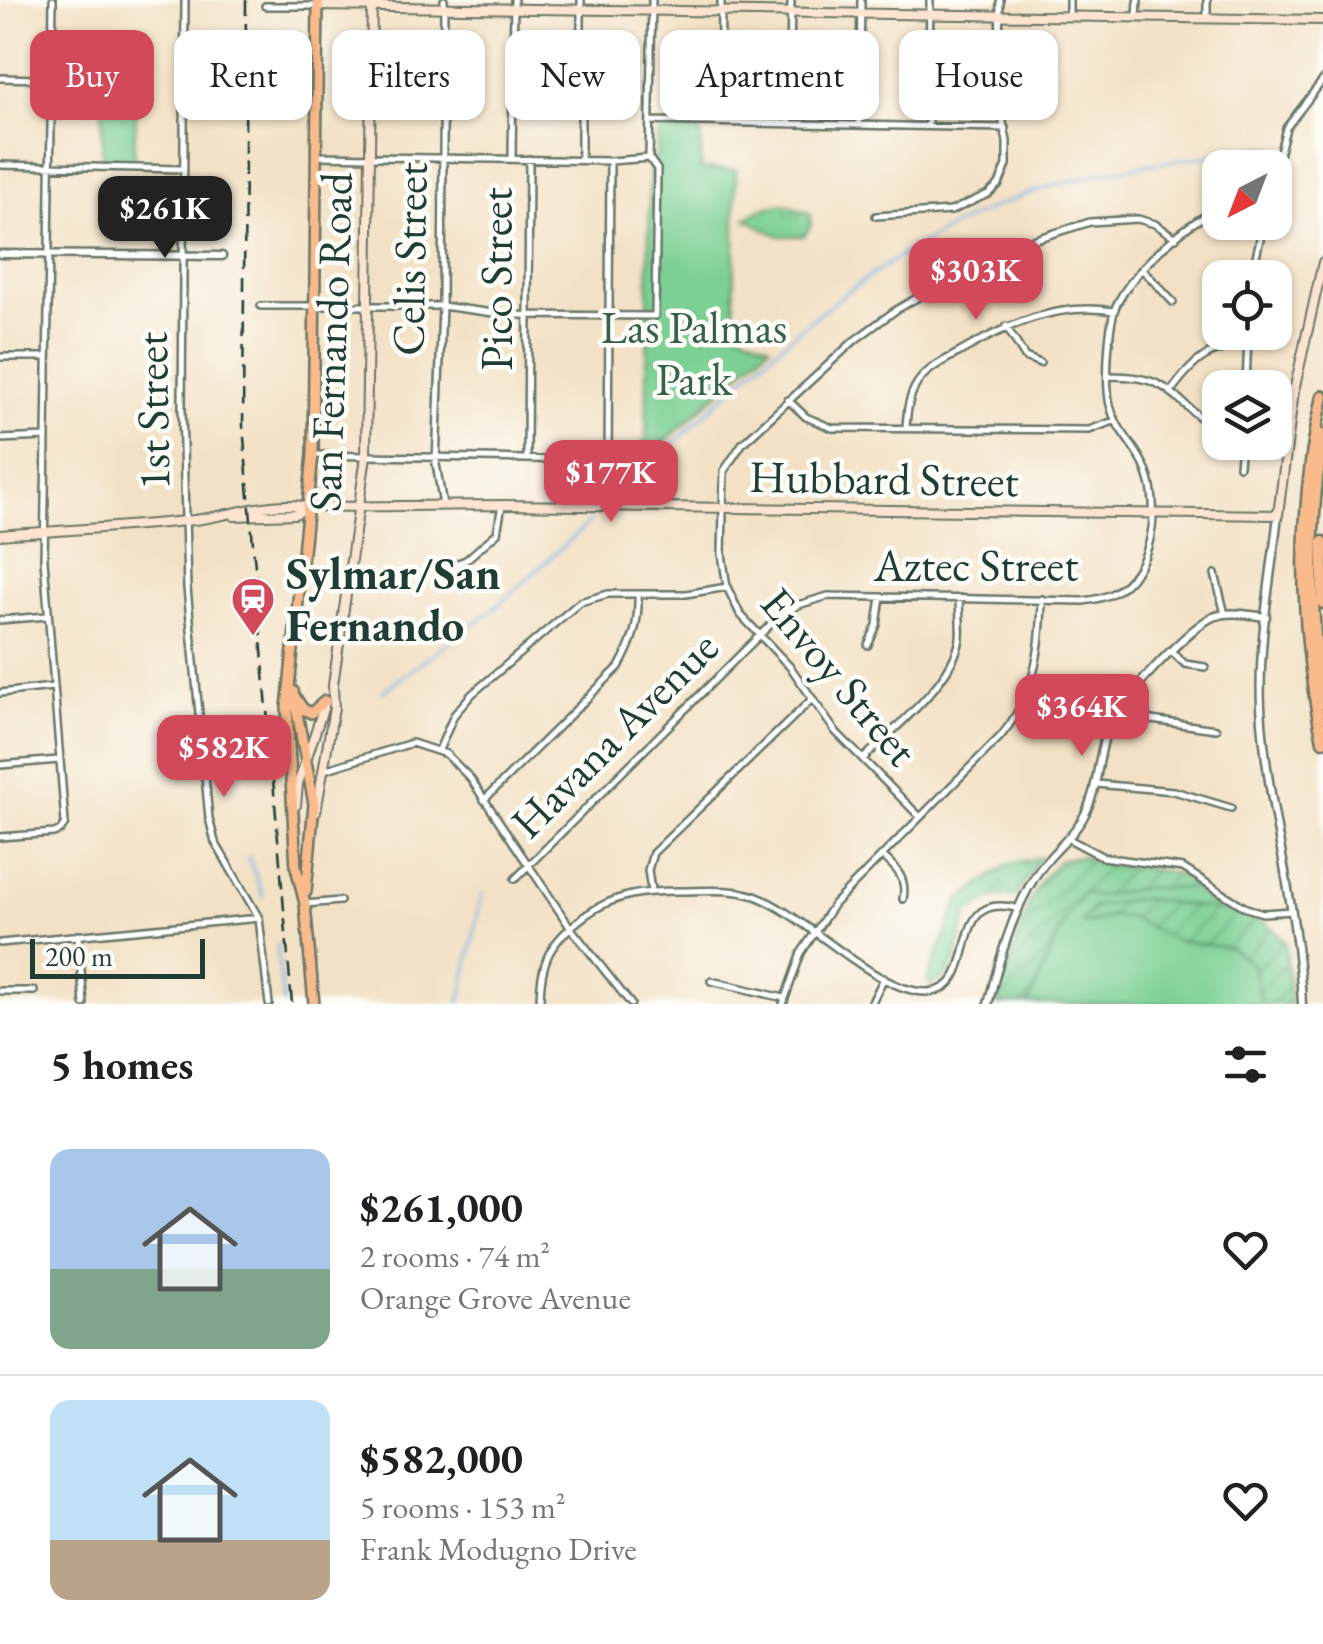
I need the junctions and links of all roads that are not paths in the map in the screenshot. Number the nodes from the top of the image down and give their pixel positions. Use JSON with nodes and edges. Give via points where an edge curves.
{"nodes":[{"id":1,"x":53,"y":0,"type":"edge"},
{"id":2,"x":184,"y":0,"type":"edge"},
{"id":3,"x":580,"y":0,"type":"edge"},
{"id":4,"x":652,"y":0,"type":"edge"},
{"id":5,"x":721,"y":0,"type":"edge"},
{"id":6,"x":791,"y":0,"type":"edge"},
{"id":7,"x":860,"y":0,"type":"edge"},
{"id":8,"x":930,"y":0,"type":"edge"},
{"id":9,"x":1000,"y":0,"type":"edge"},
{"id":10,"x":1069,"y":0,"type":"edge"},
{"id":11,"x":1138,"y":0,"type":"edge"},
{"id":12,"x":1207,"y":0,"type":"edge"},
{"id":13,"x":318,"y":3,"type":"edge"},
{"id":14,"x":372,"y":4,"type":"edge"},
{"id":15,"x":444,"y":4,"type":"edge"},
{"id":16,"x":514,"y":5,"type":"edge"},
{"id":17,"x":266,"y":6,"type":"dead end"},
{"id":18,"x":580,"y":12,"type":"junction"},
{"id":19,"x":652,"y":12,"type":"junction"},
{"id":20,"x":721,"y":13,"type":"junction"},
{"id":21,"x":790,"y":14,"type":"junction"},
{"id":22,"x":860,"y":14,"type":"junction"},
{"id":23,"x":930,"y":15,"type":"junction"},
{"id":24,"x":1000,"y":16,"type":"junction"},
{"id":25,"x":1069,"y":16,"type":"junction"},
{"id":26,"x":1137,"y":18,"type":"junction"},
{"id":27,"x":1207,"y":18,"type":"junction"},
{"id":28,"x":1323,"y":20,"type":"edge"},
{"id":29,"x":52,"y":30,"type":"edge"},
{"id":30,"x":0,"y":78,"type":"edge"},
{"id":31,"x":30,"y":79,"type":"edge"},
{"id":32,"x":1323,"y":80,"type":"edge"},
{"id":33,"x":1320,"y":90,"type":"edge"},
{"id":34,"x":50,"y":120,"type":"edge"},
{"id":35,"x":651,"y":121,"type":"junction"},
{"id":36,"x":720,"y":122,"type":"junction"},
{"id":37,"x":789,"y":124,"type":"junction"},
{"id":38,"x":859,"y":125,"type":"junction"},
{"id":39,"x":928,"y":126,"type":"junction"},
{"id":40,"x":1005,"y":128,"type":"junction"},
{"id":41,"x":1280,"y":150,"type":"edge"},
{"id":42,"x":318,"y":156,"type":"junction"},
{"id":43,"x":370,"y":157,"type":"junction"},
{"id":44,"x":442,"y":158,"type":"junction"},
{"id":45,"x":649,"y":158,"type":"junction"},
{"id":46,"x":512,"y":159,"type":"junction"},
{"id":47,"x":529,"y":159,"type":"junction"},
{"id":48,"x":581,"y":159,"type":"junction"},
{"id":49,"x":610,"y":160,"type":"junction"},
{"id":50,"x":0,"y":166,"type":"edge"},
{"id":51,"x":49,"y":166,"type":"junction"},
{"id":52,"x":183,"y":169,"type":"junction"},
{"id":53,"x":876,"y":216,"type":"dead end"},
{"id":54,"x":1202,"y":217,"type":"edge"},
{"id":55,"x":1176,"y":238,"type":"junction"},
{"id":56,"x":0,"y":254,"type":"edge"},
{"id":57,"x":48,"y":255,"type":"junction"},
{"id":58,"x":222,"y":256,"type":"dead end"},
{"id":59,"x":182,"y":257,"type":"junction"},
{"id":60,"x":1323,"y":262,"type":"edge"},
{"id":61,"x":1143,"y":270,"type":"junction"},
{"id":62,"x":1173,"y":302,"type":"dead end"},
{"id":63,"x":261,"y":306,"type":"dead end"},
{"id":64,"x":316,"y":306,"type":"junction"},
{"id":65,"x":442,"y":306,"type":"junction"},
{"id":66,"x":368,"y":307,"type":"junction"},
{"id":67,"x":1114,"y":311,"type":"junction"},
{"id":68,"x":530,"y":314,"type":"junction"},
{"id":69,"x":609,"y":316,"type":"junction"},
{"id":70,"x":1006,"y":326,"type":"junction"},
{"id":71,"x":1214,"y":350,"type":"edge"},
{"id":72,"x":47,"y":357,"type":"junction"},
{"id":73,"x":0,"y":358,"type":"edge"},
{"id":74,"x":1040,"y":362,"type":"dead end"},
{"id":75,"x":1109,"y":376,"type":"junction"},
{"id":76,"x":1172,"y":390,"type":"junction"},
{"id":77,"x":1323,"y":396,"type":"edge"},
{"id":78,"x":788,"y":400,"type":"junction"},
{"id":79,"x":1202,"y":418,"type":"edge"},
{"id":80,"x":1114,"y":421,"type":"junction"},
{"id":81,"x":906,"y":428,"type":"junction"},
{"id":82,"x":1323,"y":435,"type":"edge"},
{"id":83,"x":46,"y":437,"type":"junction"},
{"id":84,"x":0,"y":439,"type":"edge"},
{"id":85,"x":313,"y":456,"type":"junction"},
{"id":86,"x":366,"y":456,"type":"junction"},
{"id":87,"x":437,"y":458,"type":"junction"},
{"id":88,"x":527,"y":458,"type":"junction"},
{"id":89,"x":608,"y":460,"type":"junction"},
{"id":90,"x":638,"y":460,"type":"dead end"},
{"id":91,"x":1240,"y":460,"type":"edge"},
{"id":92,"x":1239,"y":466,"type":"dead end"},
{"id":93,"x":1323,"y":468,"type":"edge"},
{"id":94,"x":360,"y":504,"type":"junction"},
{"id":95,"x":443,"y":505,"type":"junction"},
{"id":96,"x":502,"y":505,"type":"junction"},
{"id":97,"x":309,"y":508,"type":"junction"},
{"id":98,"x":724,"y":509,"type":"junction"},
{"id":99,"x":1152,"y":514,"type":"junction"},
{"id":100,"x":1278,"y":515,"type":"junction"},
{"id":101,"x":188,"y":521,"type":"junction"},
{"id":102,"x":46,"y":532,"type":"junction"},
{"id":103,"x":0,"y":536,"type":"edge"},
{"id":104,"x":1323,"y":542,"type":"edge"},
{"id":105,"x":455,"y":564,"type":"dead end"},
{"id":106,"x":1215,"y":574,"type":"dead end"},
{"id":107,"x":727,"y":587,"type":"junction"},
{"id":108,"x":638,"y":594,"type":"junction"},
{"id":109,"x":881,"y":597,"type":"junction"},
{"id":110,"x":960,"y":598,"type":"junction"},
{"id":111,"x":1042,"y":599,"type":"junction"},
{"id":112,"x":1323,"y":604,"type":"edge"},
{"id":113,"x":1224,"y":614,"type":"junction"},
{"id":114,"x":48,"y":616,"type":"junction"},
{"id":115,"x":1266,"y":617,"type":"junction"},
{"id":116,"x":0,"y":620,"type":"edge"},
{"id":117,"x":759,"y":636,"type":"junction"},
{"id":118,"x":868,"y":645,"type":"dead end"},
{"id":119,"x":1172,"y":652,"type":"junction"},
{"id":120,"x":1205,"y":668,"type":"dead end"},
{"id":121,"x":291,"y":673,"type":"junction"},
{"id":122,"x":1323,"y":674,"type":"edge"},
{"id":123,"x":333,"y":685,"type":"junction"},
{"id":124,"x":53,"y":687,"type":"junction"},
{"id":125,"x":0,"y":692,"type":"edge"},
{"id":126,"x":294,"y":695,"type":"junction"},
{"id":127,"x":812,"y":699,"type":"junction"},
{"id":128,"x":325,"y":701,"type":"junction"},
{"id":129,"x":1123,"y":702,"type":"junction"},
{"id":130,"x":1323,"y":702,"type":"edge"},
{"id":131,"x":1216,"y":729,"type":"dead end"},
{"id":132,"x":1323,"y":741,"type":"edge"},
{"id":133,"x":439,"y":750,"type":"junction"},
{"id":134,"x":306,"y":759,"type":"junction"},
{"id":135,"x":59,"y":760,"type":"junction"},
{"id":136,"x":862,"y":760,"type":"junction"},
{"id":137,"x":0,"y":765,"type":"edge"},
{"id":138,"x":324,"y":770,"type":"junction"},
{"id":139,"x":1096,"y":784,"type":"junction"},
{"id":140,"x":484,"y":800,"type":"junction"},
{"id":141,"x":1232,"y":808,"type":"dead end"},
{"id":142,"x":920,"y":817,"type":"junction"},
{"id":143,"x":314,"y":826,"type":"junction"},
{"id":144,"x":0,"y":837,"type":"edge"},
{"id":145,"x":1069,"y":839,"type":"junction"},
{"id":146,"x":882,"y":855,"type":"junction"},
{"id":147,"x":527,"y":867,"type":"junction"},
{"id":148,"x":515,"y":879,"type":"dead end"},
{"id":149,"x":300,"y":882,"type":"junction"},
{"id":150,"x":651,"y":891,"type":"junction"},
{"id":151,"x":903,"y":899,"type":"dead end"},
{"id":152,"x":340,"y":901,"type":"dead end"},
{"id":153,"x":305,"y":904,"type":"junction"},
{"id":154,"x":1019,"y":909,"type":"junction"},
{"id":155,"x":1292,"y":912,"type":"junction"},
{"id":156,"x":259,"y":918,"type":"junction"},
{"id":157,"x":570,"y":928,"type":"junction"},
{"id":158,"x":814,"y":933,"type":"junction"},
{"id":159,"x":78,"y":935,"type":"junction"},
{"id":160,"x":0,"y":943,"type":"edge"},
{"id":161,"x":884,"y":978,"type":"junction"},
{"id":162,"x":711,"y":981,"type":"dead end"},
{"id":163,"x":0,"y":991,"type":"edge"},
{"id":164,"x":34,"y":991,"type":"dead end"},
{"id":165,"x":784,"y":1001,"type":"edge"},
{"id":166,"x":84,"y":1004,"type":"edge"},
{"id":167,"x":269,"y":1004,"type":"edge"},
{"id":168,"x":314,"y":1004,"type":"edge"},
{"id":169,"x":540,"y":1004,"type":"edge"},
{"id":170,"x":631,"y":1004,"type":"edge"},
{"id":171,"x":871,"y":1004,"type":"edge"},
{"id":172,"x":988,"y":1004,"type":"edge"},
{"id":173,"x":1302,"y":1004,"type":"edge"}],
"edges":[{"from":1,"to":29,"type":"street"},
{"from":2,"to":52,"type":"street","name":"1st Street"},
{"from":3,"to":18,"type":"street"},
{"from":4,"to":19,"type":"street"},
{"from":5,"to":20,"type":"street"},
{"from":6,"to":21,"type":"street"},
{"from":7,"to":22,"type":"street"},
{"from":8,"to":23,"type":"street"},
{"from":9,"to":24,"type":"street"},
{"from":10,"to":25,"type":"street"},
{"from":11,"to":26,"type":"street"},
{"from":12,"to":27,"type":"street"},
{"from":13,"to":14,"type":"main road"},
{"from":13,"to":17,"type":"street"},
{"from":13,"to":42,"type":"main road"},
{"from":14,"to":15,"type":"main road"},
{"from":14,"to":43,"type":"main road","name":"San Fernando Road"},
{"from":15,"to":16,"type":"main road"},
{"from":15,"to":44,"type":"street","name":"Celis Street"},
{"from":16,"to":18,"type":"main road"},
{"from":16,"to":46,"type":"street","name":"Pico Street"},
{"from":18,"to":19,"type":"main road"},
{"from":18,"to":48,"type":"street"},
{"from":19,"to":20,"type":"main road"},
{"from":19,"to":35,"type":"street"},
{"from":20,"to":21,"type":"main road"},
{"from":20,"to":36,"type":"street"},
{"from":21,"to":22,"type":"main road"},
{"from":21,"to":37,"type":"street"},
{"from":22,"to":23,"type":"main road"},
{"from":22,"to":38,"type":"street"},
{"from":23,"to":24,"type":"main road"},
{"from":23,"to":39,"type":"street"},
{"from":24,"to":25,"type":"main road"},
{"from":24,"to":40,"type":"street","via":[[998,98]]},
{"from":25,"to":26,"type":"main road"},
{"from":26,"to":27,"type":"main road"},
{"from":27,"to":28,"type":"main road"},
{"from":30,"to":31,"type":"street"},
{"from":32,"to":33,"type":"street"},
{"from":33,"to":41,"type":"street","via":[[1286,128]]},
{"from":34,"to":51,"type":"street"},
{"from":35,"to":36,"type":"street"},
{"from":35,"to":45,"type":"street"},
{"from":36,"to":37,"type":"street"},
{"from":37,"to":38,"type":"street"},
{"from":38,"to":39,"type":"street"},
{"from":39,"to":40,"type":"street"},
{"from":40,"to":53,"type":"street","via":[[1007,165],[988,194],[941,213]]},
{"from":42,"to":43,"type":"street"},
{"from":42,"to":64,"type":"main road"},
{"from":43,"to":44,"type":"street"},
{"from":43,"to":66,"type":"main road","name":"San Fernando Road"},
{"from":44,"to":46,"type":"street"},
{"from":44,"to":65,"type":"street","name":"Celis Street"},
{"from":45,"to":49,"type":"street"},
{"from":45,"to":69,"type":"street","via":[[657,167],[655,316]]},
{"from":46,"to":47,"type":"street"},
{"from":47,"to":48,"type":"street"},
{"from":47,"to":68,"type":"street","name":"Pico Street"},
{"from":48,"to":49,"type":"street"},
{"from":49,"to":69,"type":"street"},
{"from":50,"to":51,"type":"street"},
{"from":51,"to":52,"type":"street"},
{"from":51,"to":57,"type":"street"},
{"from":52,"to":59,"type":"street","name":"1st Street"},
{"from":54,"to":55,"type":"street"},
{"from":55,"to":61,"type":"street"},
{"from":55,"to":78,"type":"street","name":"Envoy Street","via":[[1154,224],[1124,218],[1020,244],[896,310]]},
{"from":56,"to":57,"type":"street"},
{"from":57,"to":59,"type":"street"},
{"from":57,"to":72,"type":"street"},
{"from":58,"to":59,"type":"street"},
{"from":59,"to":101,"type":"street","name":"1st Street"},
{"from":60,"to":100,"type":"main road","via":[[1294,390]]},
{"from":61,"to":62,"type":"street"},
{"from":61,"to":67,"type":"street"},
{"from":63,"to":64,"type":"street"},
{"from":64,"to":66,"type":"street"},
{"from":64,"to":85,"type":"main road"},
{"from":65,"to":66,"type":"street"},
{"from":65,"to":68,"type":"street"},
{"from":65,"to":87,"type":"street","name":"Celis Street"},
{"from":66,"to":86,"type":"main road","name":"San Fernando Road"},
{"from":67,"to":70,"type":"street","via":[[1059,312]]},
{"from":67,"to":75,"type":"street"},
{"from":68,"to":69,"type":"street"},
{"from":68,"to":88,"type":"street","name":"Pico Street"},
{"from":69,"to":89,"type":"street"},
{"from":70,"to":74,"type":"street","via":[[1025,357]]},
{"from":70,"to":81,"type":"street","via":[[921,378]]},
{"from":71,"to":76,"type":"street"},
{"from":72,"to":73,"type":"street"},
{"from":72,"to":83,"type":"street"},
{"from":75,"to":76,"type":"street"},
{"from":75,"to":80,"type":"street"},
{"from":76,"to":79,"type":"street"},
{"from":77,"to":132,"type":"highway","via":[[1308,484],[1303,573]]},
{"from":78,"to":81,"type":"street","via":[[806,418],[832,428]]},
{"from":78,"to":98,"type":"street","name":"Envoy Street","via":[[728,464]]},
{"from":80,"to":81,"type":"street","via":[[1089,430]]},
{"from":80,"to":99,"type":"street","via":[[1146,468]]},
{"from":82,"to":130,"type":"highway","via":[[1311,557]]},
{"from":83,"to":84,"type":"street"},
{"from":83,"to":102,"type":"street"},
{"from":85,"to":86,"type":"street"},
{"from":85,"to":97,"type":"main road"},
{"from":86,"to":87,"type":"street"},
{"from":86,"to":94,"type":"main road","name":"San Fernando Road"},
{"from":87,"to":88,"type":"street"},
{"from":87,"to":95,"type":"street","name":"Celis Street"},
{"from":88,"to":89,"type":"street"},
{"from":89,"to":90,"type":"street"},
{"from":91,"to":92,"type":"street"},
{"from":93,"to":122,"type":"highway","via":[[1316,580]]},
{"from":94,"to":95,"type":"main road","name":"Hubbard Street"},
{"from":94,"to":97,"type":"main road","name":"Hubbard Street"},
{"from":94,"to":123,"type":"main road","name":"San Fernando Road"},
{"from":95,"to":96,"type":"main road","name":"Hubbard Street"},
{"from":96,"to":98,"type":"main road","name":"Hubbard Street"},
{"from":96,"to":105,"type":"street","via":[[497,533]]},
{"from":97,"to":101,"type":"main road","name":"Hubbard Street","via":[[296,504]]},
{"from":97,"to":121,"type":"main road"},
{"from":98,"to":99,"type":"main road","name":"Hubbard Street"},
{"from":98,"to":107,"type":"street","name":"Envoy Street"},
{"from":99,"to":100,"type":"main road","name":"Hubbard Street"},
{"from":99,"to":111,"type":"street","name":"Aztec Street","via":[[1143,560],[1126,584],[1083,602]]},
{"from":100,"to":115,"type":"street"},
{"from":101,"to":102,"type":"main road","name":"Hubbard Street"},
{"from":101,"to":156,"type":"street","name":"1st Street","via":[[187,588],[208,818]]},
{"from":102,"to":103,"type":"main road","name":"Hubbard Street"},
{"from":102,"to":114,"type":"street"},
{"from":104,"to":112,"type":"highway"},
{"from":106,"to":113,"type":"street"},
{"from":107,"to":108,"type":"street"},
{"from":107,"to":117,"type":"street","name":"Envoy Street"},
{"from":108,"to":133,"type":"street","via":[[596,596],[568,611],[472,694]]},
{"from":108,"to":140,"type":"street","via":[[639,620],[619,667]]},
{"from":109,"to":110,"type":"street","name":"Aztec Street"},
{"from":109,"to":117,"type":"street","name":"Aztec Street","via":[[812,600],[785,611]]},
{"from":109,"to":118,"type":"street"},
{"from":110,"to":111,"type":"street","name":"Aztec Street"},
{"from":110,"to":136,"type":"street","via":[[960,640],[950,666]]},
{"from":111,"to":142,"type":"street","via":[[1041,646],[1018,714]]},
{"from":113,"to":115,"type":"street"},
{"from":113,"to":119,"type":"street","via":[[1197,627]]},
{"from":114,"to":116,"type":"street"},
{"from":114,"to":124,"type":"street"},
{"from":115,"to":155,"type":"street","via":[[1262,709]]},
{"from":117,"to":127,"type":"street","name":"Envoy Street"},
{"from":117,"to":147,"type":"street","name":"Havana Avenue"},
{"from":119,"to":120,"type":"street","via":[[1185,664]]},
{"from":119,"to":129,"type":"street"},
{"from":121,"to":126,"type":"main road"},
{"from":121,"to":149,"type":"main road","via":[[289,778]]},
{"from":123,"to":128,"type":"main road","name":"San Fernando Road"},
{"from":123,"to":138,"type":"main road","name":"San Fernando Road"},
{"from":124,"to":125,"type":"street"},
{"from":124,"to":135,"type":"street"},
{"from":126,"to":128,"type":"main road","via":[[311,712]]},
{"from":126,"to":134,"type":"main road"},
{"from":127,"to":136,"type":"street","name":"Envoy Street"},
{"from":127,"to":150,"type":"street","via":[[653,854]]},
{"from":128,"to":134,"type":"main road","name":"San Fernando Road"},
{"from":129,"to":131,"type":"street","via":[[1151,720]]},
{"from":129,"to":139,"type":"street","via":[[1104,738]]},
{"from":133,"to":138,"type":"street","via":[[412,743]]},
{"from":133,"to":140,"type":"street"},
{"from":134,"to":143,"type":"main road"},
{"from":134,"to":149,"type":"main road","name":"San Fernando Road","via":[[296,804]]},
{"from":135,"to":137,"type":"street"},
{"from":135,"to":144,"type":"street","via":[[61,830]]},
{"from":136,"to":142,"type":"street","name":"Envoy Street"},
{"from":138,"to":143,"type":"main road","name":"San Fernando Road"},
{"from":139,"to":141,"type":"street","via":[[1174,791]]},
{"from":139,"to":145,"type":"street"},
{"from":140,"to":147,"type":"street"},
{"from":142,"to":146,"type":"street"},
{"from":143,"to":153,"type":"main road","name":"San Fernando Road"},
{"from":145,"to":154,"type":"street","via":[[1038,871]]},
{"from":145,"to":155,"type":"street","via":[[1103,857],[1183,868],[1246,908]]},
{"from":146,"to":151,"type":"street","via":[[902,877]]},
{"from":146,"to":158,"type":"street"},
{"from":147,"to":148,"type":"street","name":"Havana Avenue"},
{"from":147,"to":157,"type":"street"},
{"from":149,"to":153,"type":"main road","name":"San Fernando Road"},
{"from":150,"to":157,"type":"street","via":[[605,903]]},
{"from":150,"to":158,"type":"street","via":[[744,893]]},
{"from":152,"to":153,"type":"street"},
{"from":153,"to":168,"type":"main road","name":"San Fernando Road"},
{"from":154,"to":161,"type":"street","via":[[998,905],[976,917],[957,974],[940,990],[911,990]]},
{"from":154,"to":172,"type":"street"},
{"from":155,"to":173,"type":"street"},
{"from":156,"to":159,"type":"street"},
{"from":156,"to":167,"type":"street"},
{"from":157,"to":169,"type":"street","via":[[551,946]]},
{"from":157,"to":170,"type":"street"},
{"from":158,"to":161,"type":"street"},
{"from":158,"to":165,"type":"street"},
{"from":159,"to":160,"type":"street"},
{"from":159,"to":166,"type":"street"},
{"from":161,"to":171,"type":"street"},
{"from":162,"to":165,"type":"street"},
{"from":163,"to":164,"type":"street"}]}
